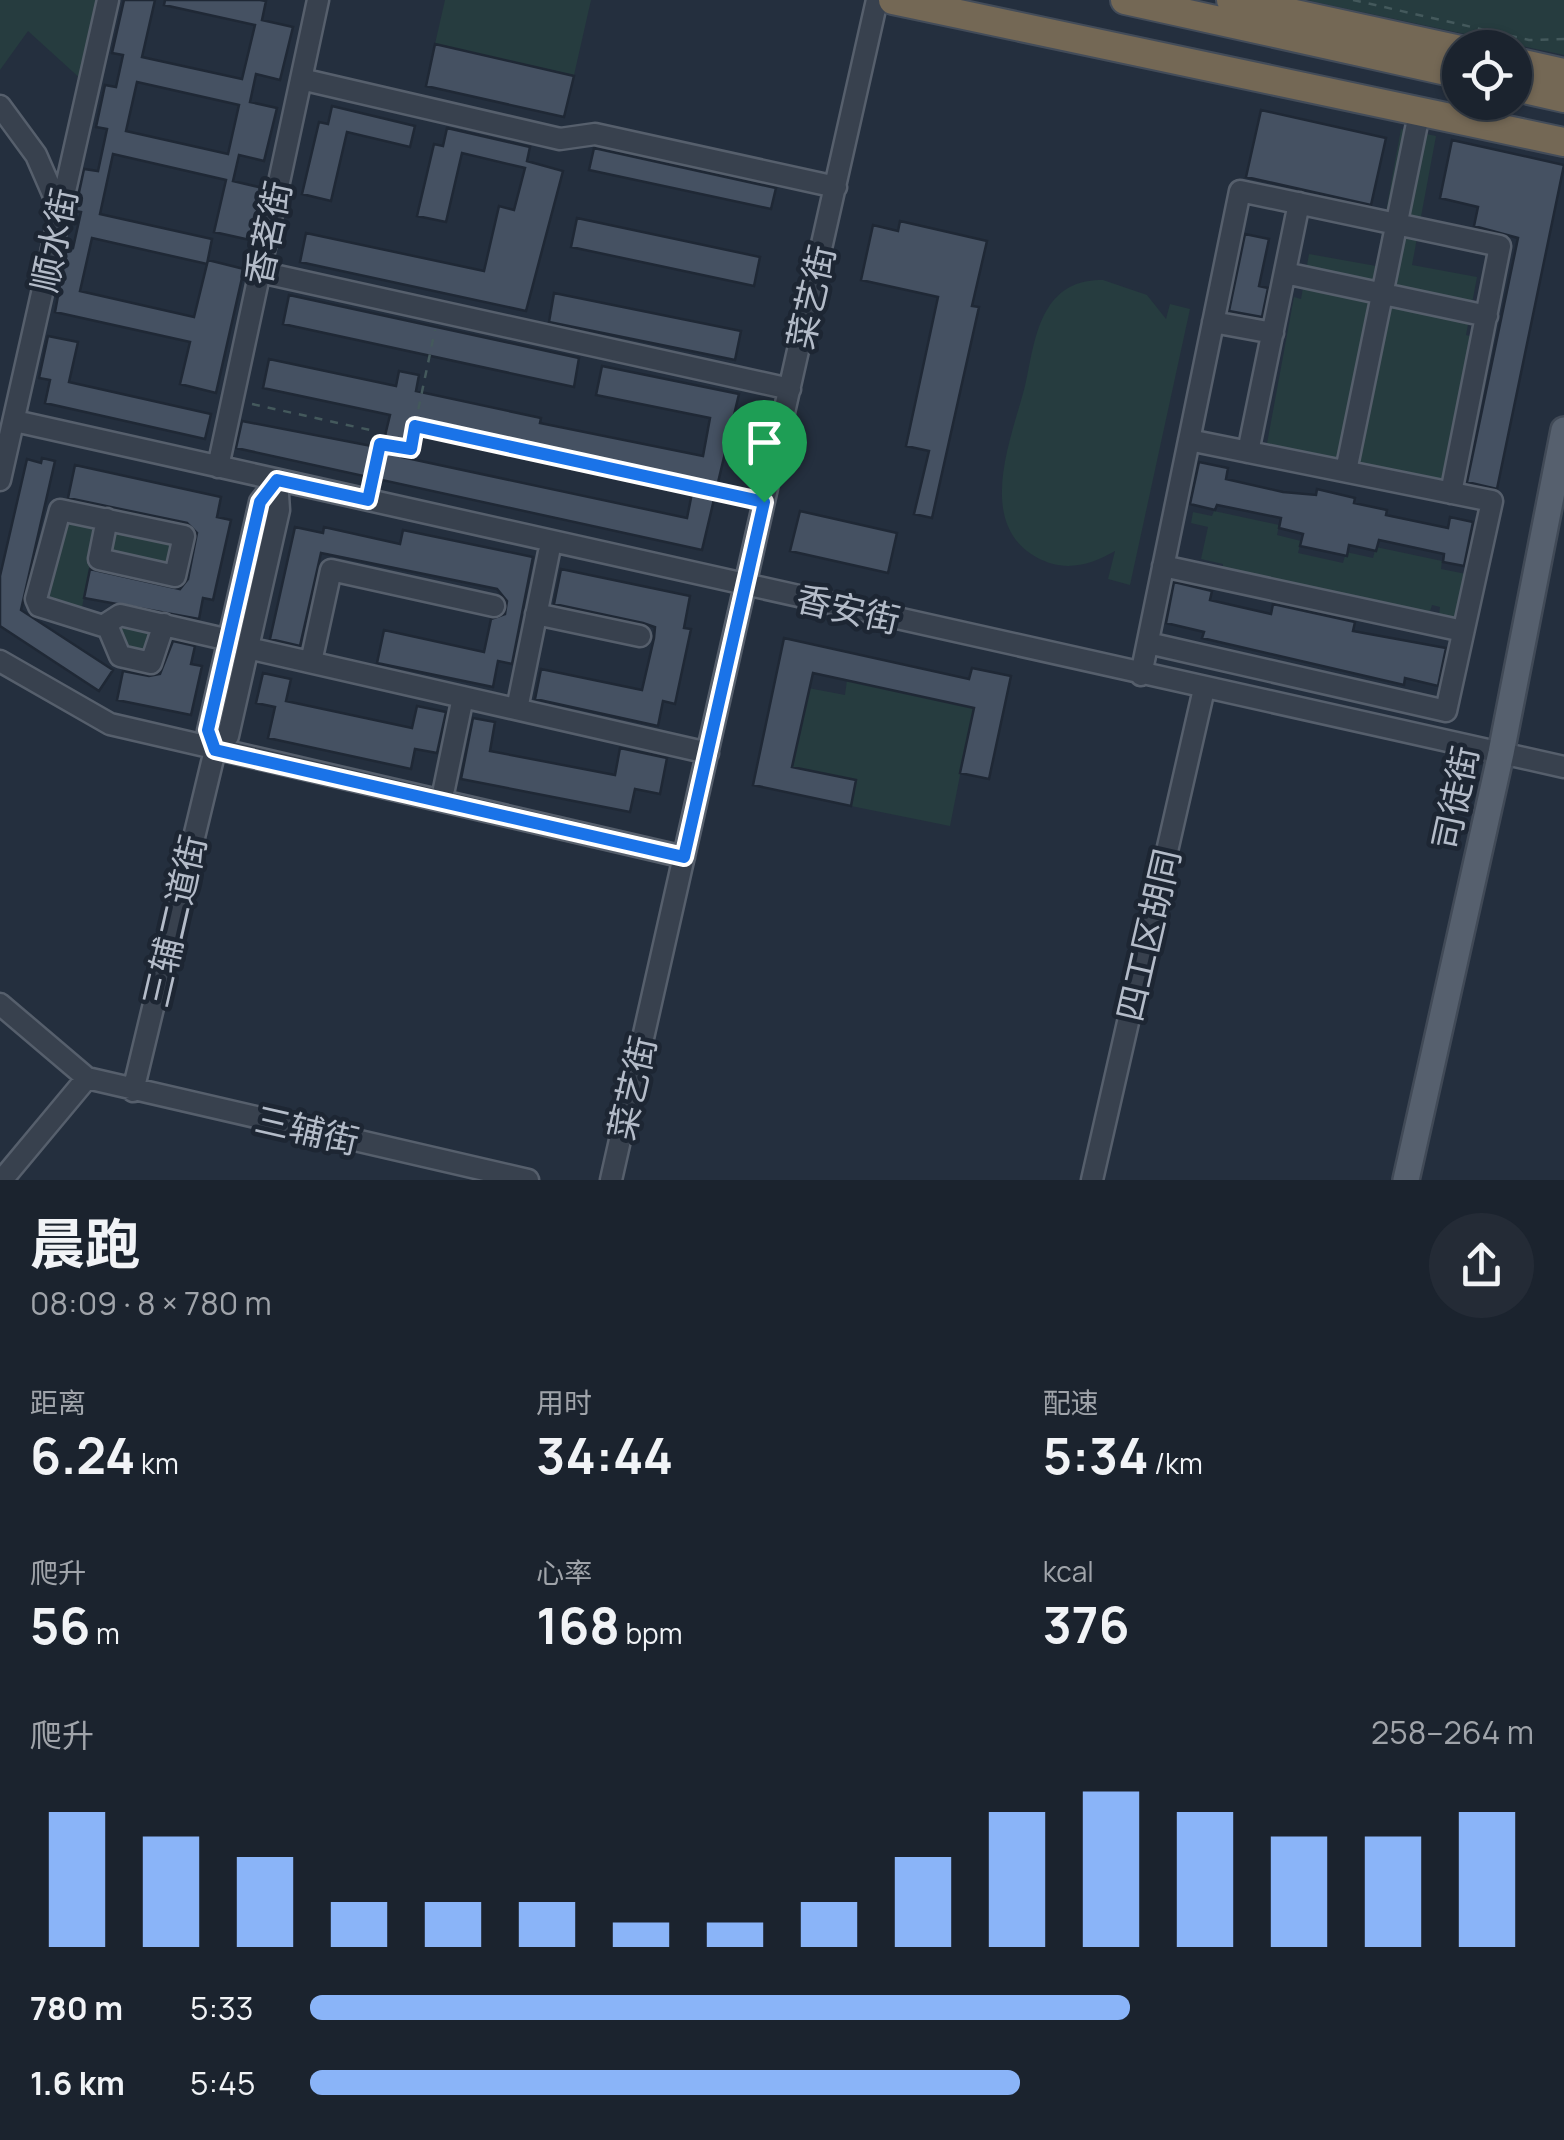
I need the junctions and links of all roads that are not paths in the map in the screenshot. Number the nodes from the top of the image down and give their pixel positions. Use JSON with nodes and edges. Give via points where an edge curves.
{"nodes":[{"id":1,"x":108,"y":0,"type":"edge"},
{"id":2,"x":318,"y":0,"type":"edge"},
{"id":3,"x":878,"y":0,"type":"edge"},
{"id":4,"x":893,"y":0,"type":"edge"},
{"id":5,"x":985,"y":0,"type":"edge"},
{"id":6,"x":1124,"y":0,"type":"edge"},
{"id":7,"x":1231,"y":0,"type":"edge"},
{"id":8,"x":1442,"y":46,"type":"edge"},
{"id":9,"x":1532,"y":66,"type":"edge"},
{"id":10,"x":1442,"y":70,"type":"edge"},
{"id":11,"x":1564,"y":73,"type":"edge"},
{"id":12,"x":301,"y":79,"type":"junction"},
{"id":13,"x":1532,"y":90,"type":"edge"},
{"id":14,"x":1564,"y":96,"type":"edge"},
{"id":15,"x":0,"y":106,"type":"edge"},
{"id":16,"x":1420,"y":109,"type":"junction"},
{"id":17,"x":1564,"y":128,"type":"edge"},
{"id":18,"x":1564,"y":142,"type":"edge"},
{"id":19,"x":836,"y":187,"type":"junction"},
{"id":20,"x":1299,"y":203,"type":"junction"},
{"id":21,"x":60,"y":210,"type":"junction"},
{"id":22,"x":1397,"y":224,"type":"junction"},
{"id":23,"x":260,"y":272,"type":"junction"},
{"id":24,"x":1285,"y":274,"type":"junction"},
{"id":25,"x":1382,"y":294,"type":"junction"},
{"id":26,"x":1486,"y":316,"type":"junction"},
{"id":27,"x":1213,"y":322,"type":"junction"},
{"id":28,"x":1272,"y":333,"type":"junction"},
{"id":29,"x":790,"y":389,"type":"junction"},
{"id":30,"x":16,"y":421,"type":"junction"},
{"id":31,"x":1564,"y":430,"type":"edge"},
{"id":32,"x":1189,"y":440,"type":"junction"},
{"id":33,"x":1248,"y":452,"type":"junction"},
{"id":34,"x":218,"y":467,"type":"junction"},
{"id":35,"x":1346,"y":472,"type":"junction"},
{"id":36,"x":0,"y":480,"type":"edge"},
{"id":37,"x":277,"y":480,"type":"junction"},
{"id":38,"x":1451,"y":493,"type":"junction"},
{"id":39,"x":108,"y":519,"type":"dead end"},
{"id":40,"x":549,"y":552,"type":"dead end"},
{"id":41,"x":1164,"y":566,"type":"junction"},
{"id":42,"x":746,"y":586,"type":"junction"},
{"id":43,"x":494,"y":606,"type":"dead end"},
{"id":44,"x":536,"y":614,"type":"junction"},
{"id":45,"x":164,"y":624,"type":"junction"},
{"id":46,"x":106,"y":625,"type":"junction"},
{"id":47,"x":1463,"y":631,"type":"junction"},
{"id":48,"x":640,"y":636,"type":"dead end"},
{"id":49,"x":1148,"y":643,"type":"junction"},
{"id":50,"x":238,"y":644,"type":"junction"},
{"id":51,"x":0,"y":661,"type":"edge"},
{"id":52,"x":310,"y":662,"type":"junction"},
{"id":53,"x":1141,"y":675,"type":"junction"},
{"id":54,"x":1306,"y":679,"type":"junction"},
{"id":55,"x":1204,"y":689,"type":"junction"},
{"id":56,"x":462,"y":697,"type":"junction"},
{"id":57,"x":517,"y":710,"type":"junction"},
{"id":58,"x":1298,"y":710,"type":"junction"},
{"id":59,"x":215,"y":750,"type":"junction"},
{"id":60,"x":708,"y":754,"type":"junction"},
{"id":61,"x":1500,"y":754,"type":"junction"},
{"id":62,"x":1564,"y":768,"type":"edge"},
{"id":63,"x":444,"y":789,"type":"dead end"},
{"id":64,"x":684,"y":857,"type":"junction"},
{"id":65,"x":0,"y":1004,"type":"edge"},
{"id":66,"x":86,"y":1078,"type":"junction"},
{"id":67,"x":133,"y":1091,"type":"junction"},
{"id":68,"x":2,"y":1180,"type":"edge"},
{"id":69,"x":528,"y":1180,"type":"edge"},
{"id":70,"x":612,"y":1180,"type":"edge"},
{"id":71,"x":1092,"y":1180,"type":"edge"},
{"id":72,"x":1406,"y":1180,"type":"edge"}],
"edges":[{"from":1,"to":21,"type":"street","name":"顺水街"},
{"from":2,"to":12,"type":"street","name":"香茗街"},
{"from":3,"to":19,"type":"street","name":"菜艺街"},
{"from":4,"to":16,"type":"highway"},
{"from":5,"to":17,"type":"highway"},
{"from":6,"to":10,"type":"highway"},
{"from":7,"to":8,"type":"highway"},
{"from":9,"to":11,"type":"highway"},
{"from":12,"to":19,"type":"street","via":[[560,139],[595,134]]},
{"from":12,"to":23,"type":"street","name":"香茗街"},
{"from":13,"to":14,"type":"highway"},
{"from":15,"to":21,"type":"street","via":[[36,155]]},
{"from":16,"to":18,"type":"highway"},
{"from":16,"to":22,"type":"street"},
{"from":19,"to":29,"type":"street","name":"菜艺街"},
{"from":20,"to":22,"type":"street"},
{"from":20,"to":24,"type":"street"},
{"from":20,"to":27,"type":"street","via":[[1240,191]]},
{"from":21,"to":30,"type":"street","name":"顺水街"},
{"from":22,"to":25,"type":"street"},
{"from":22,"to":26,"type":"street","via":[[1500,246]]},
{"from":23,"to":29,"type":"street"},
{"from":23,"to":34,"type":"street","name":"香茗街"},
{"from":24,"to":25,"type":"street"},
{"from":24,"to":28,"type":"street"},
{"from":25,"to":26,"type":"street"},
{"from":25,"to":35,"type":"street"},
{"from":26,"to":38,"type":"street"},
{"from":27,"to":28,"type":"street"},
{"from":27,"to":32,"type":"street"},
{"from":28,"to":33,"type":"street"},
{"from":29,"to":42,"type":"street","name":"菜艺街"},
{"from":30,"to":34,"type":"street","name":"香安街"},
{"from":30,"to":36,"type":"street","name":"顺水街"},
{"from":31,"to":61,"type":"main road","name":"司徒街"},
{"from":32,"to":33,"type":"street"},
{"from":32,"to":41,"type":"street"},
{"from":33,"to":35,"type":"street"},
{"from":34,"to":37,"type":"street","name":"香安街"},
{"from":35,"to":38,"type":"street"},
{"from":37,"to":42,"type":"street","name":"香安街"},
{"from":37,"to":50,"type":"street","name":"三辅二道街","via":[[260,502]]},
{"from":38,"to":47,"type":"street","via":[[1492,501]]},
{"from":39,"to":46,"type":"street","via":[[56,512],[36,599],[42,608]]},
{"from":40,"to":44,"type":"street"},
{"from":41,"to":47,"type":"street"},
{"from":41,"to":49,"type":"street"},
{"from":42,"to":53,"type":"street","name":"香安街"},
{"from":42,"to":60,"type":"street","name":"菜艺街"},
{"from":43,"to":52,"type":"street","via":[[331,570]]},
{"from":44,"to":48,"type":"street"},
{"from":44,"to":57,"type":"street"},
{"from":45,"to":46,"type":"street","via":[[118,614]]},
{"from":45,"to":46,"type":"street","via":[[151,664],[120,656]]},
{"from":45,"to":50,"type":"street"},
{"from":47,"to":54,"type":"street","via":[[1446,711]]},
{"from":49,"to":53,"type":"street"},
{"from":49,"to":54,"type":"street"},
{"from":50,"to":52,"type":"street"},
{"from":50,"to":59,"type":"street","name":"三辅二道街","via":[[208,730]]},
{"from":51,"to":59,"type":"street","via":[[110,724]]},
{"from":52,"to":56,"type":"street"},
{"from":53,"to":55,"type":"street","name":"香安街"},
{"from":54,"to":58,"type":"street"},
{"from":55,"to":58,"type":"street","name":"香安街"},
{"from":55,"to":71,"type":"street","name":"四工区胡同"},
{"from":56,"to":57,"type":"street"},
{"from":56,"to":63,"type":"street"},
{"from":57,"to":60,"type":"street"},
{"from":58,"to":61,"type":"street","name":"香安街"},
{"from":59,"to":64,"type":"street"},
{"from":59,"to":67,"type":"street","name":"三辅二道街"},
{"from":60,"to":64,"type":"street","name":"菜艺街"},
{"from":61,"to":62,"type":"street","name":"香安街"},
{"from":61,"to":72,"type":"main road","name":"司徒街"},
{"from":64,"to":70,"type":"street","name":"菜艺街"},
{"from":65,"to":66,"type":"street"},
{"from":66,"to":67,"type":"street","name":"三辅街"},
{"from":66,"to":68,"type":"street"},
{"from":67,"to":69,"type":"street","name":"三辅街"}]}
